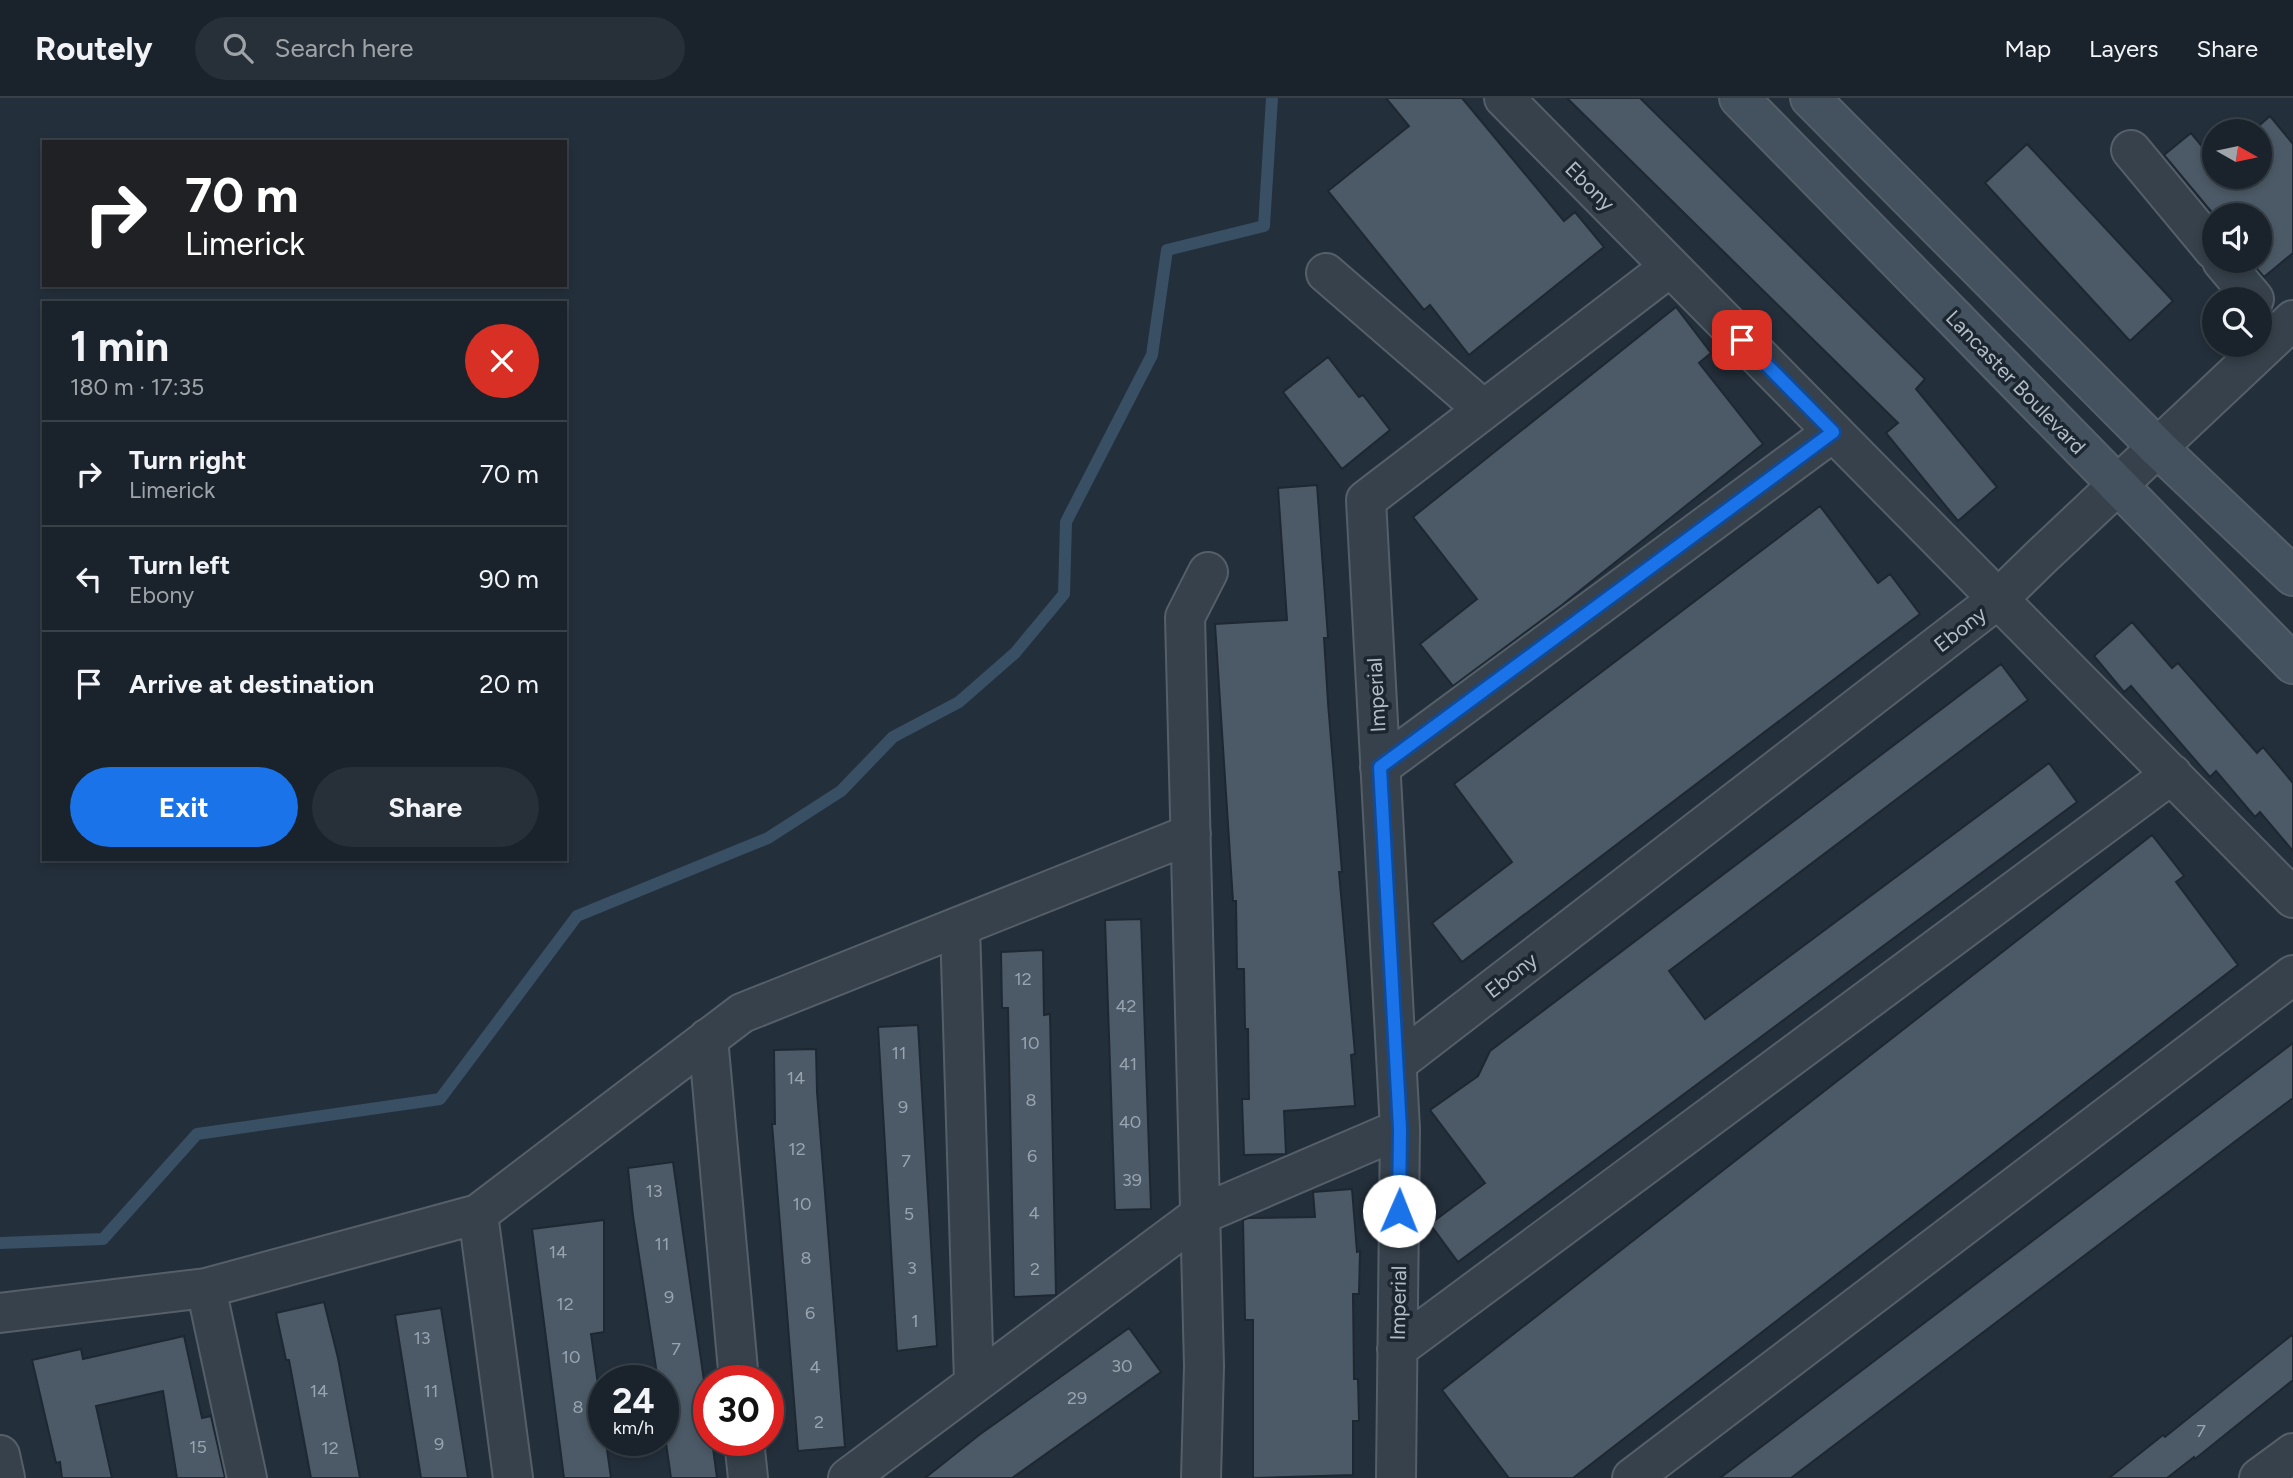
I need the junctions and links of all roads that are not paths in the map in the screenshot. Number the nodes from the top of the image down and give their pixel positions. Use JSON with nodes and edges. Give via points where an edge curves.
{"nodes":[{"id":1,"x":1503,"y":98,"type":"edge"},
{"id":2,"x":1740,"y":98,"type":"edge"},
{"id":3,"x":1810,"y":98,"type":"edge"},
{"id":4,"x":2131,"y":150,"type":"dead end"},
{"id":5,"x":2202,"y":236,"type":"edge"},
{"id":6,"x":1670,"y":267,"type":"junction"},
{"id":7,"x":1326,"y":273,"type":"dead end"},
{"id":8,"x":2232,"y":273,"type":"edge"},
{"id":9,"x":2244,"y":287,"type":"edge"},
{"id":10,"x":2278,"y":319,"type":"edge"},
{"id":11,"x":1483,"y":409,"type":"junction"},
{"id":12,"x":1833,"y":432,"type":"junction"},
{"id":13,"x":2158,"y":448,"type":"junction"},
{"id":14,"x":2117,"y":486,"type":"junction"},
{"id":15,"x":1208,"y":572,"type":"dead end"},
{"id":16,"x":2293,"y":576,"type":"edge"},
{"id":17,"x":1998,"y":599,"type":"junction"},
{"id":18,"x":2293,"y":664,"type":"edge"},
{"id":19,"x":1380,"y":767,"type":"junction"},
{"id":20,"x":2172,"y":774,"type":"junction"},
{"id":21,"x":1191,"y":834,"type":"junction"},
{"id":22,"x":2293,"y":898,"type":"edge"},
{"id":23,"x":960,"y":927,"type":"junction"},
{"id":24,"x":2293,"y":975,"type":"edge"},
{"id":25,"x":708,"y":1038,"type":"junction"},
{"id":26,"x":1397,"y":1063,"type":"junction"},
{"id":27,"x":1400,"y":1129,"type":"junction"},
{"id":28,"x":478,"y":1214,"type":"junction"},
{"id":29,"x":1200,"y":1215,"type":"junction"},
{"id":30,"x":206,"y":1288,"type":"junction"},
{"id":31,"x":0,"y":1313,"type":"edge"},
{"id":32,"x":1397,"y":1349,"type":"junction"},
{"id":33,"x":738,"y":1365,"type":"edge"},
{"id":34,"x":974,"y":1382,"type":"junction"},
{"id":35,"x":2293,"y":1453,"type":"edge"},
{"id":36,"x":0,"y":1455,"type":"edge"},
{"id":37,"x":746,"y":1456,"type":"edge"},
{"id":38,"x":5,"y":1478,"type":"edge"},
{"id":39,"x":247,"y":1478,"type":"edge"},
{"id":40,"x":513,"y":1478,"type":"edge"},
{"id":41,"x":748,"y":1478,"type":"edge"},
{"id":42,"x":848,"y":1478,"type":"edge"},
{"id":43,"x":1201,"y":1478,"type":"edge"},
{"id":44,"x":1396,"y":1478,"type":"edge"},
{"id":45,"x":1632,"y":1478,"type":"edge"},
{"id":46,"x":2259,"y":1478,"type":"edge"}],
"edges":[{"from":1,"to":6,"type":"street","name":"Ebony"},
{"from":2,"to":14,"type":"main road","name":"Lancaster Boulevard"},
{"from":3,"to":13,"type":"main road"},
{"from":4,"to":5,"type":"street"},
{"from":6,"to":11,"type":"street"},
{"from":6,"to":12,"type":"street","name":"Ebony"},
{"from":7,"to":11,"type":"street"},
{"from":8,"to":9,"type":"street"},
{"from":10,"to":13,"type":"street","via":[[2236,374]]},
{"from":11,"to":19,"type":"street","name":"Imperial","via":[[1366,499]]},
{"from":12,"to":17,"type":"street","name":"Ebony"},
{"from":12,"to":19,"type":"street"},
{"from":13,"to":14,"type":"street"},
{"from":13,"to":16,"type":"main road"},
{"from":14,"to":17,"type":"street"},
{"from":14,"to":18,"type":"main road","name":"Lancaster Boulevard"},
{"from":15,"to":21,"type":"street","via":[[1185,617]]},
{"from":17,"to":20,"type":"street"},
{"from":17,"to":26,"type":"street","name":"Ebony"},
{"from":19,"to":26,"type":"street","name":"Imperial"},
{"from":20,"to":22,"type":"street"},
{"from":20,"to":32,"type":"street"},
{"from":21,"to":23,"type":"street"},
{"from":21,"to":29,"type":"street"},
{"from":23,"to":25,"type":"street","via":[[742,1013]]},
{"from":23,"to":34,"type":"street"},
{"from":24,"to":45,"type":"street"},
{"from":25,"to":28,"type":"street"},
{"from":25,"to":33,"type":"street"},
{"from":26,"to":27,"type":"street","name":"Imperial"},
{"from":27,"to":29,"type":"street"},
{"from":27,"to":32,"type":"street","name":"Imperial"},
{"from":28,"to":30,"type":"street"},
{"from":28,"to":40,"type":"street"},
{"from":29,"to":34,"type":"street"},
{"from":29,"to":43,"type":"street"},
{"from":30,"to":31,"type":"street"},
{"from":30,"to":39,"type":"street"},
{"from":32,"to":44,"type":"street","name":"Imperial"},
{"from":34,"to":42,"type":"street"},
{"from":35,"to":46,"type":"street"},
{"from":36,"to":38,"type":"street"},
{"from":37,"to":41,"type":"street"}]}
